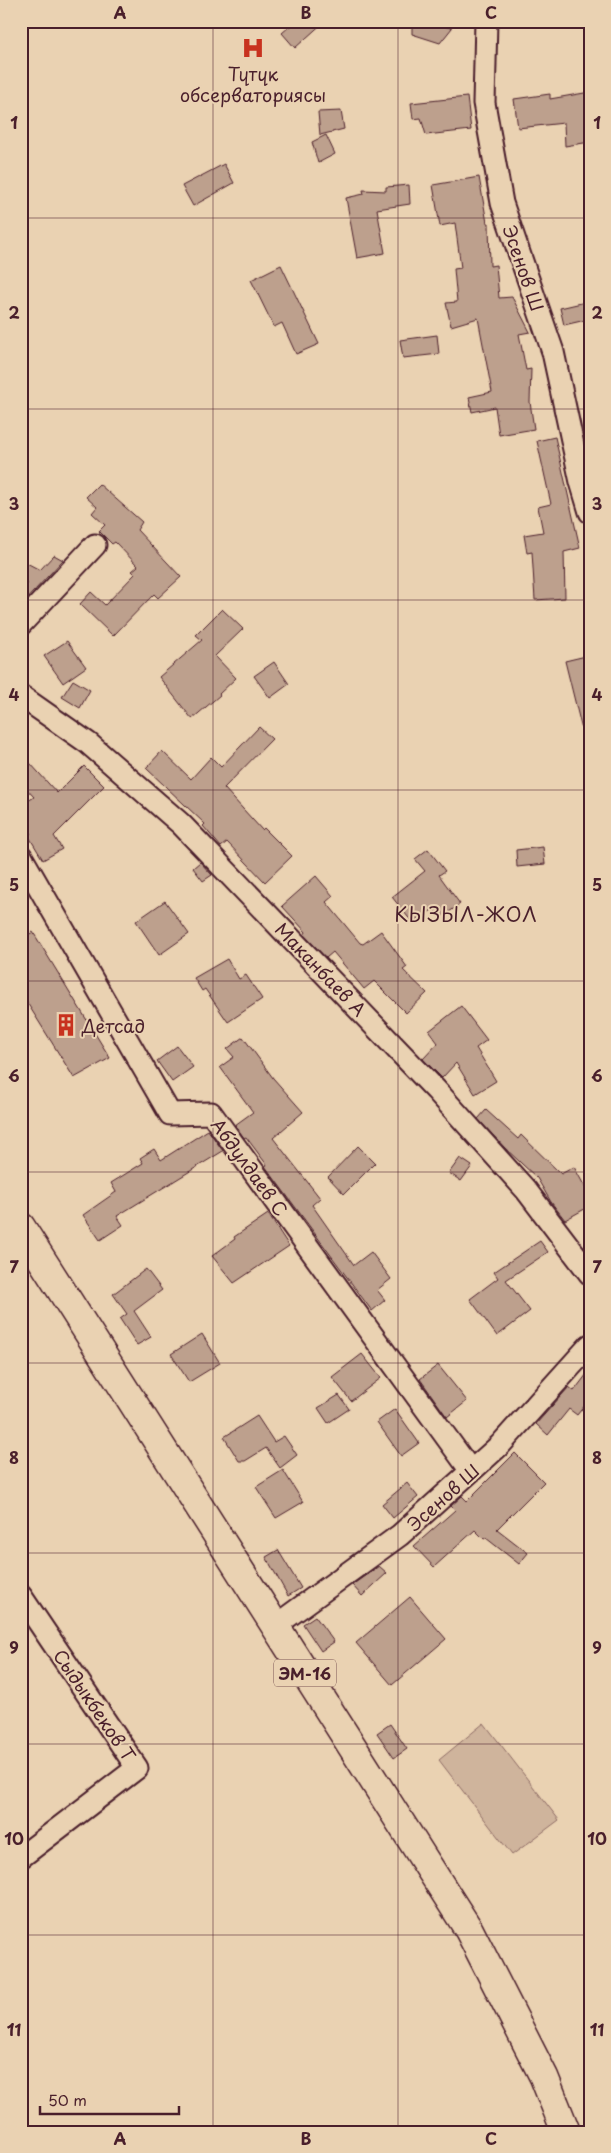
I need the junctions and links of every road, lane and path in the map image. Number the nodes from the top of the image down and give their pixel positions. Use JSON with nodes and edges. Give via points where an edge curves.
{"nodes":[{"id":1,"x":486,"y":21,"type":"edge"},
{"id":2,"x":590,"y":512,"type":"edge"},
{"id":3,"x":95,"y":545,"type":"dead end"},
{"id":4,"x":21,"y":624,"type":"edge"},
{"id":5,"x":21,"y":696,"type":"edge"},
{"id":6,"x":21,"y":856,"type":"edge"},
{"id":7,"x":21,"y":1227,"type":"edge"},
{"id":8,"x":590,"y":1274,"type":"edge"},
{"id":9,"x":590,"y":1344,"type":"edge"},
{"id":10,"x":471,"y":1471,"type":"junction"},
{"id":11,"x":21,"y":1596,"type":"edge"},
{"id":12,"x":275,"y":1626,"type":"junction"},
{"id":13,"x":21,"y":1856,"type":"edge"},
{"id":14,"x":566,"y":2132,"type":"edge"}],
"edges":[{"from":1,"to":2,"type":"street","name":"Эсенов Ш","via":[[484,104],[502,203],[553,352]]},
{"from":3,"to":4,"type":"street"},
{"from":5,"to":8,"type":"street","name":"Маканбаев А","via":[[88,742],[181,824],[442,1097],[526,1190]]},
{"from":6,"to":10,"type":"street","name":"Абдулдаев С","via":[[170,1114],[211,1113]]},
{"from":7,"to":12,"type":"highway","number":"ЭМ-16"},
{"from":9,"to":10,"type":"street","name":"Эсенов Ш","via":[[500,1445]]},
{"from":10,"to":12,"type":"street","name":"Эсенов Ш","via":[[400,1535]]},
{"from":11,"to":13,"type":"street","name":"Сыдыкбеков Т","via":[[137,1768]]},
{"from":12,"to":14,"type":"highway","number":"ЭМ-16","via":[[469,1930],[544,2077]]}]}
